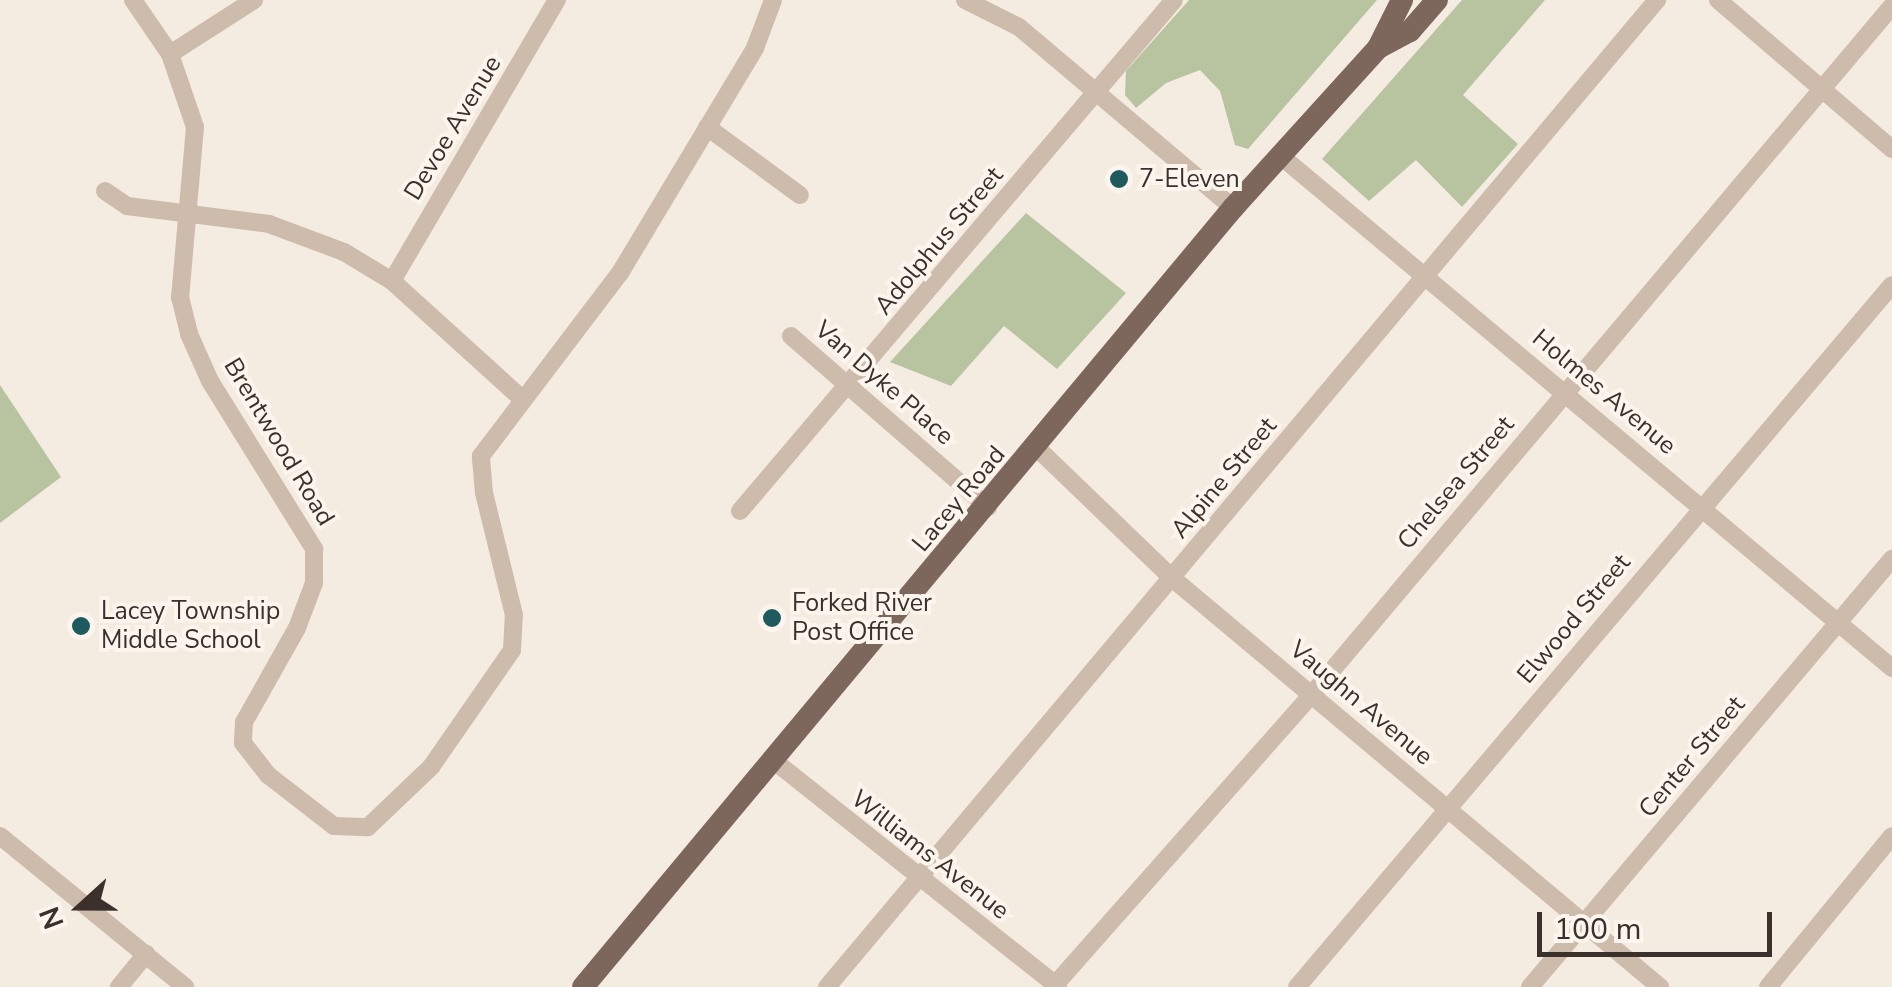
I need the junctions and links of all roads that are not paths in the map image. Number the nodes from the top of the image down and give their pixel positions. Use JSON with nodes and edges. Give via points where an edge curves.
{"nodes":[{"id":1,"x":133,"y":0,"type":"edge"},
{"id":2,"x":254,"y":0,"type":"edge"},
{"id":3,"x":557,"y":0,"type":"edge"},
{"id":4,"x":773,"y":0,"type":"edge"},
{"id":5,"x":1174,"y":0,"type":"edge"},
{"id":6,"x":1402,"y":0,"type":"edge"},
{"id":7,"x":1437,"y":0,"type":"edge"},
{"id":8,"x":1657,"y":0,"type":"edge"},
{"id":9,"x":1718,"y":0,"type":"edge"},
{"id":10,"x":968,"y":1,"type":"edge"},
{"id":11,"x":1892,"y":6,"type":"edge"},
{"id":12,"x":1378,"y":48,"type":"junction"},
{"id":13,"x":170,"y":54,"type":"junction"},
{"id":14,"x":1824,"y":89,"type":"junction"},
{"id":15,"x":1098,"y":90,"type":"junction"},
{"id":16,"x":707,"y":127,"type":"junction"},
{"id":17,"x":1892,"y":149,"type":"edge"},
{"id":18,"x":1282,"y":158,"type":"junction"},
{"id":19,"x":104,"y":191,"type":"dead end"},
{"id":20,"x":800,"y":195,"type":"dead end"},
{"id":21,"x":1234,"y":208,"type":"junction"},
{"id":22,"x":189,"y":212,"type":"junction"},
{"id":23,"x":1427,"y":276,"type":"junction"},
{"id":24,"x":392,"y":281,"type":"junction"},
{"id":25,"x":1892,"y":286,"type":"edge"},
{"id":26,"x":791,"y":336,"type":"dead end"},
{"id":27,"x":851,"y":386,"type":"junction"},
{"id":28,"x":1566,"y":392,"type":"junction"},
{"id":29,"x":521,"y":398,"type":"junction"},
{"id":30,"x":1037,"y":448,"type":"junction"},
{"id":31,"x":1701,"y":506,"type":"junction"},
{"id":32,"x":988,"y":507,"type":"junction"},
{"id":33,"x":740,"y":512,"type":"dead end"},
{"id":34,"x":1892,"y":559,"type":"edge"},
{"id":35,"x":1172,"y":578,"type":"junction"},
{"id":36,"x":1840,"y":620,"type":"junction"},
{"id":37,"x":1892,"y":668,"type":"edge"},
{"id":38,"x":1312,"y":694,"type":"junction"},
{"id":39,"x":773,"y":760,"type":"junction"},
{"id":40,"x":1448,"y":808,"type":"junction"},
{"id":41,"x":0,"y":836,"type":"edge"},
{"id":42,"x":1892,"y":836,"type":"edge"},
{"id":43,"x":918,"y":881,"type":"junction"},
{"id":44,"x":1585,"y":924,"type":"junction"},
{"id":45,"x":146,"y":954,"type":"junction"},
{"id":46,"x":1056,"y":986,"type":"edge"},
{"id":47,"x":119,"y":987,"type":"edge"},
{"id":48,"x":185,"y":987,"type":"edge"},
{"id":49,"x":583,"y":987,"type":"edge"},
{"id":50,"x":828,"y":987,"type":"edge"},
{"id":51,"x":1297,"y":987,"type":"edge"},
{"id":52,"x":1530,"y":987,"type":"edge"},
{"id":53,"x":1660,"y":987,"type":"edge"},
{"id":54,"x":1768,"y":987,"type":"edge"}],
"edges":[{"from":1,"to":13,"type":"street","name":"Brentwood Road"},
{"from":2,"to":13,"type":"street"},
{"from":3,"to":24,"type":"street","name":"Devoe Avenue"},
{"from":4,"to":16,"type":"street","name":"Brentwood Road","via":[[754,48]]},
{"from":5,"to":15,"type":"street","name":"Adolphus Street"},
{"from":6,"to":12,"type":"main road","name":"Lacey Road"},
{"from":7,"to":12,"type":"main road","name":"Lacey Road","via":[[1410,32]]},
{"from":8,"to":23,"type":"street","name":"Alpine Street"},
{"from":9,"to":14,"type":"street"},
{"from":10,"to":15,"type":"street","via":[[1020,27]]},
{"from":11,"to":14,"type":"street","name":"Chelsea Street"},
{"from":12,"to":18,"type":"main road","name":"Lacey Road"},
{"from":13,"to":22,"type":"street","name":"Brentwood Road","via":[[195,128]]},
{"from":14,"to":17,"type":"street"},
{"from":14,"to":28,"type":"street","name":"Chelsea Street"},
{"from":15,"to":21,"type":"street"},
{"from":15,"to":27,"type":"street","name":"Adolphus Street"},
{"from":16,"to":20,"type":"street"},
{"from":16,"to":29,"type":"street","name":"Brentwood Road","via":[[620,272]]},
{"from":18,"to":21,"type":"main road","name":"Lacey Road"},
{"from":18,"to":23,"type":"street","name":"Holmes Avenue"},
{"from":19,"to":22,"type":"street","via":[[127,206]]},
{"from":21,"to":30,"type":"main road","name":"Lacey Road"},
{"from":22,"to":24,"type":"street","via":[[310,236]]},
{"from":22,"to":29,"type":"street","name":"Brentwood Road","via":[[180,298],[189,334],[210,381],[314,549],[314,583],[298,628],[244,722],[243,742],[268,775],[334,826],[368,827],[431,767],[512,650],[510,593],[480,471],[481,456]]},
{"from":23,"to":28,"type":"street","name":"Holmes Avenue"},
{"from":23,"to":35,"type":"street","name":"Alpine Street"},
{"from":24,"to":29,"type":"street"},
{"from":25,"to":31,"type":"street","name":"Elwood Street"},
{"from":26,"to":27,"type":"street","name":"Van Dyke Place"},
{"from":27,"to":32,"type":"street","name":"Van Dyke Place"},
{"from":27,"to":33,"type":"street","name":"Adolphus Street"},
{"from":28,"to":31,"type":"street","name":"Holmes Avenue"},
{"from":28,"to":38,"type":"street","name":"Chelsea Street"},
{"from":30,"to":32,"type":"main road","name":"Lacey Road"},
{"from":30,"to":35,"type":"street","name":"Vaughn Avenue"},
{"from":31,"to":36,"type":"street","name":"Holmes Avenue"},
{"from":31,"to":40,"type":"street","name":"Elwood Street"},
{"from":32,"to":39,"type":"main road","name":"Lacey Road"},
{"from":34,"to":36,"type":"street","name":"Center Street"},
{"from":35,"to":38,"type":"street","name":"Vaughn Avenue"},
{"from":35,"to":43,"type":"street","name":"Alpine Street"},
{"from":36,"to":37,"type":"street","name":"Holmes Avenue"},
{"from":36,"to":44,"type":"street","name":"Center Street"},
{"from":38,"to":40,"type":"street","name":"Vaughn Avenue"},
{"from":38,"to":46,"type":"street","name":"Chelsea Street"},
{"from":39,"to":43,"type":"street","name":"Williams Avenue"},
{"from":39,"to":49,"type":"main road","name":"Lacey Road"},
{"from":40,"to":44,"type":"street","name":"Vaughn Avenue"},
{"from":40,"to":51,"type":"street","name":"Elwood Street"},
{"from":41,"to":45,"type":"street"},
{"from":42,"to":54,"type":"street"},
{"from":43,"to":46,"type":"street","name":"Williams Avenue"},
{"from":43,"to":50,"type":"street","name":"Alpine Street"},
{"from":44,"to":52,"type":"street","name":"Center Street"},
{"from":44,"to":53,"type":"street","name":"Vaughn Avenue"},
{"from":45,"to":47,"type":"street"},
{"from":45,"to":48,"type":"street"}]}
